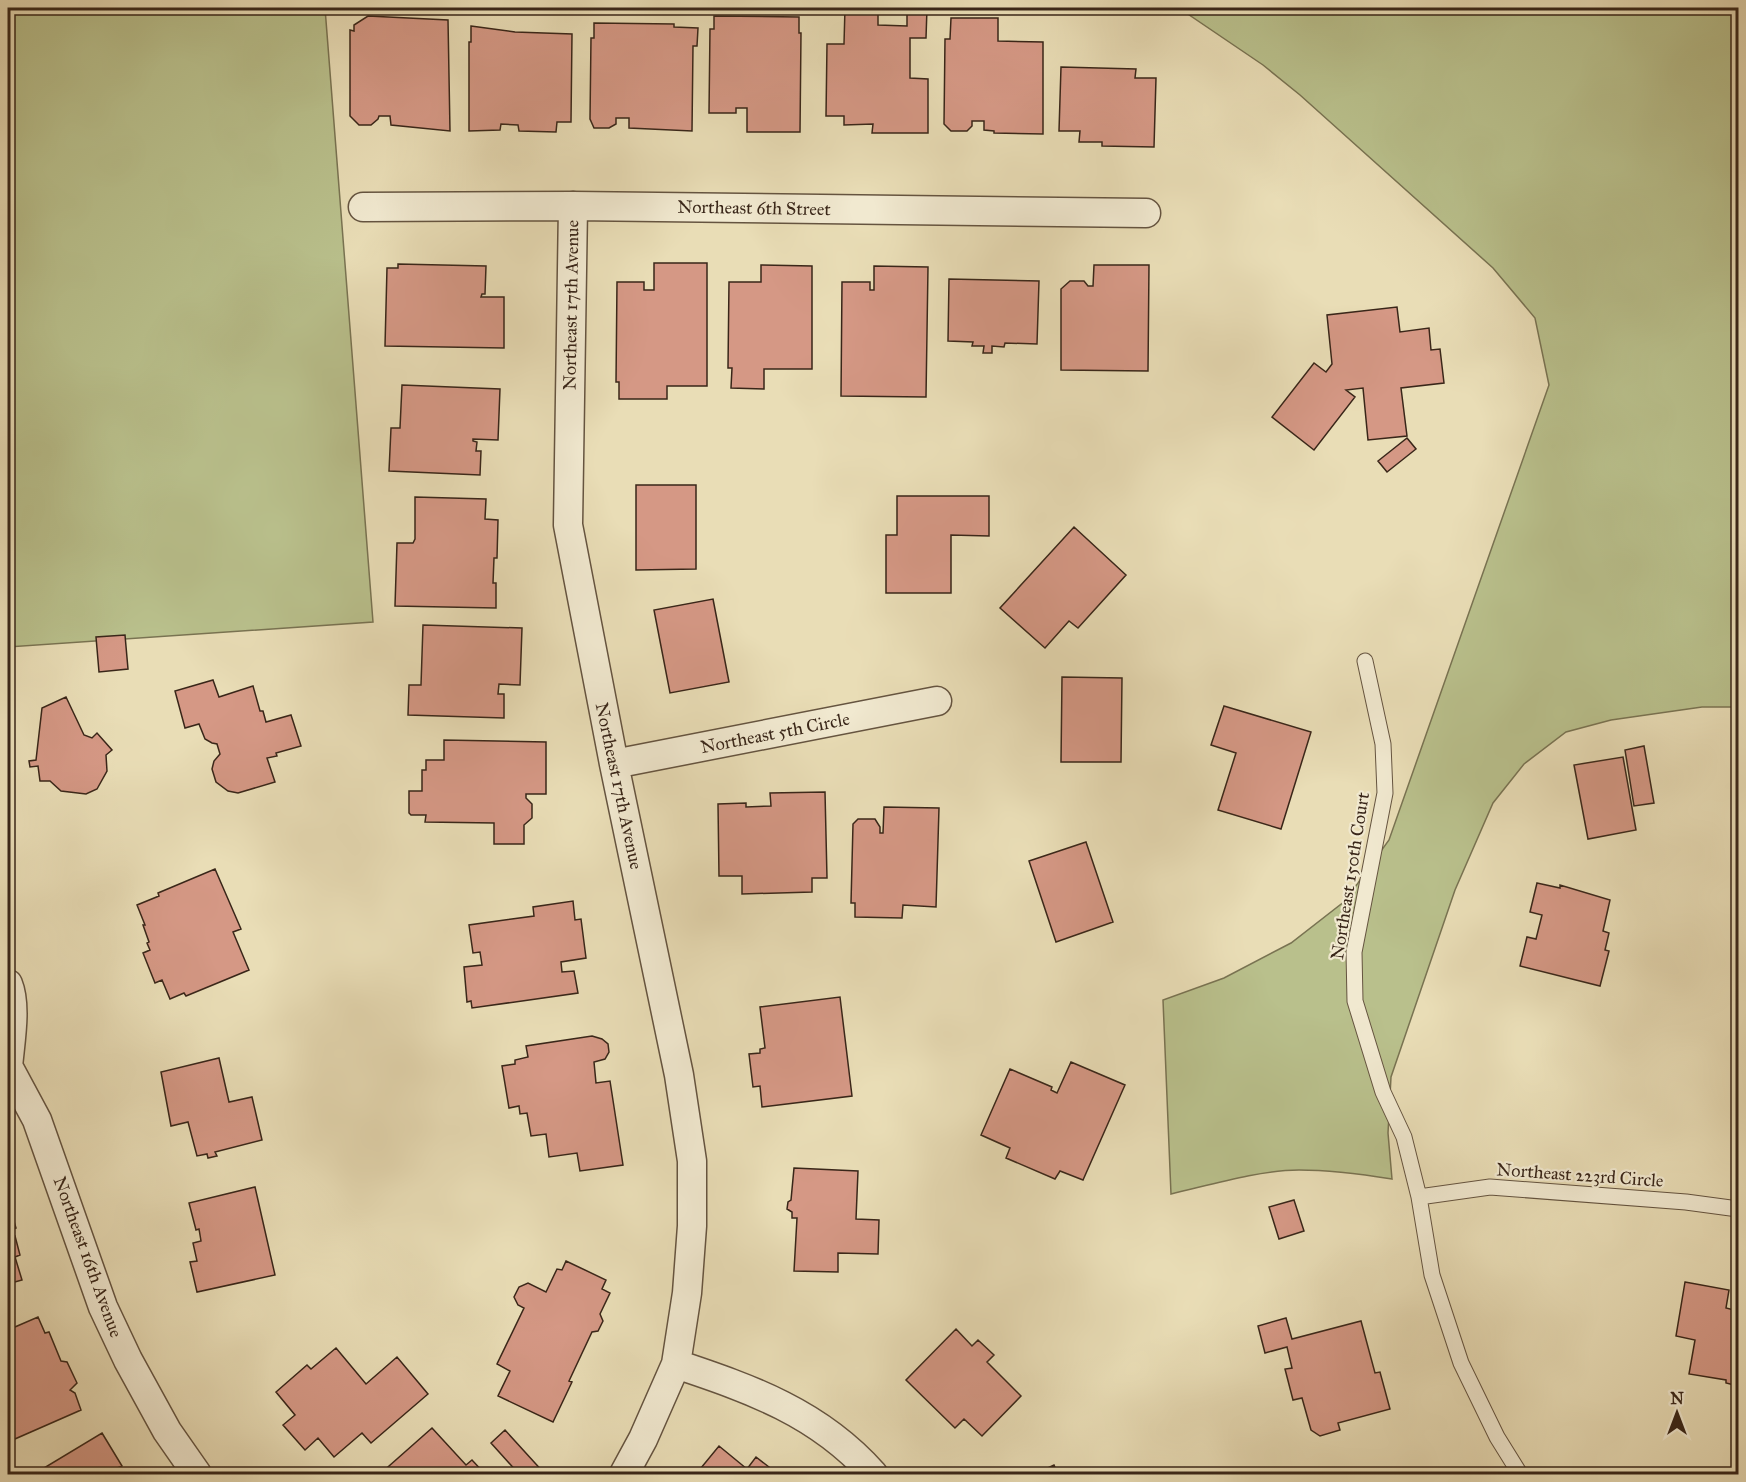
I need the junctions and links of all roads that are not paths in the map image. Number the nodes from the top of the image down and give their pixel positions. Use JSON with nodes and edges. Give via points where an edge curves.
{"nodes":[{"id":1,"x":573,"y":206,"type":"junction"},
{"id":2,"x":363,"y":207,"type":"dead end"},
{"id":3,"x":1146,"y":213,"type":"dead end"},
{"id":4,"x":1365,"y":661,"type":"dead end"},
{"id":5,"x":937,"y":701,"type":"dead end"},
{"id":6,"x":614,"y":764,"type":"junction"},
{"id":7,"x":8,"y":984,"type":"edge"},
{"id":8,"x":8,"y":1067,"type":"edge"},
{"id":9,"x":1419,"y":1197,"type":"junction"},
{"id":10,"x":1738,"y":1209,"type":"edge"},
{"id":11,"x":676,"y":1364,"type":"junction"},
{"id":12,"x":197,"y":1474,"type":"edge"},
{"id":13,"x":624,"y":1474,"type":"edge"},
{"id":14,"x":873,"y":1474,"type":"edge"},
{"id":15,"x":1520,"y":1474,"type":"edge"}],
"edges":[{"from":1,"to":2,"type":"street","name":"Northeast 6th Street"},
{"from":1,"to":3,"type":"street","name":"Northeast 6th Street"},
{"from":1,"to":6,"type":"street","name":"Northeast 17th Avenue","via":[[568,525]]},
{"from":4,"to":9,"type":"lane","name":"Northeast 150th Court","via":[[1383,744],[1385,793],[1354,952],[1355,1001],[1383,1092],[1404,1137]]},
{"from":5,"to":6,"type":"street","name":"Northeast 5th Circle"},
{"from":6,"to":11,"type":"street","name":"Northeast 17th Avenue","via":[[679,1075],[692,1161],[687,1293]]},
{"from":7,"to":8,"type":"street","via":[[12,1012]]},
{"from":8,"to":12,"type":"street","name":"Northeast 16th Avenue","via":[[37,1120],[113,1328],[167,1431]]},
{"from":9,"to":10,"type":"lane","name":"Northeast 223rd Circle","via":[[1490,1187]]},
{"from":9,"to":15,"type":"lane","name":"Northeast 150th Court","via":[[1432,1275],[1461,1363]]},
{"from":11,"to":13,"type":"street","name":"Northeast 17th Avenue"},
{"from":11,"to":14,"type":"street","via":[[736,1384],[800,1414],[832,1436]]}]}
